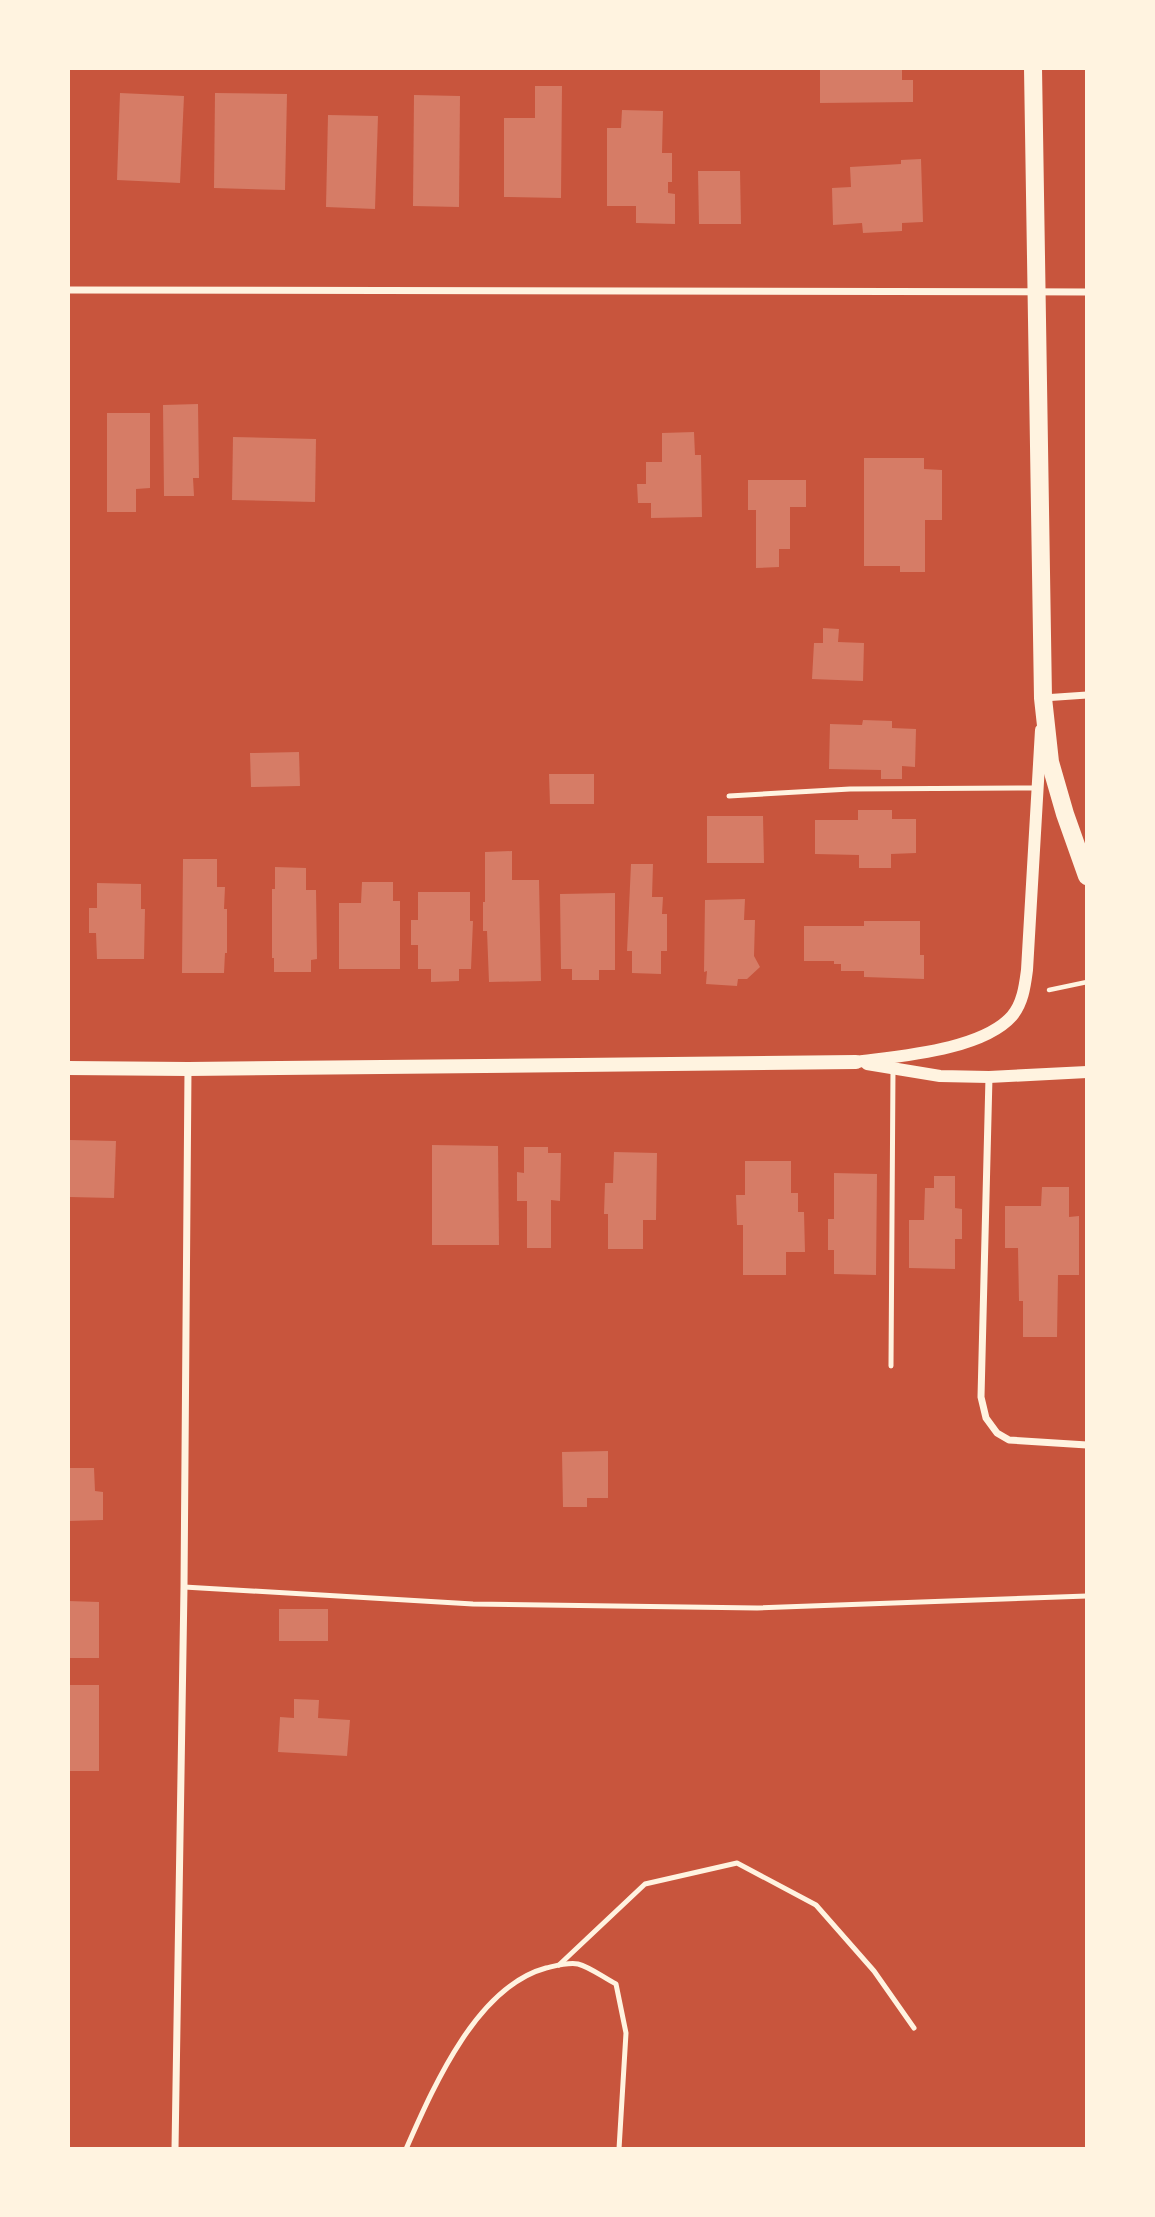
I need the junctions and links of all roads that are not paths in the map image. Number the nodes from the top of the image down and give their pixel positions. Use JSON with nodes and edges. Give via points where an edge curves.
{"nodes":[{"id":1,"x":1032,"y":68,"type":"edge"},
{"id":2,"x":68,"y":290,"type":"edge"},
{"id":3,"x":1035,"y":291,"type":"junction"},
{"id":4,"x":1087,"y":292,"type":"edge"},
{"id":5,"x":1087,"y":695,"type":"edge"},
{"id":6,"x":1042,"y":698,"type":"junction"},
{"id":7,"x":1037,"y":788,"type":"junction"},
{"id":8,"x":729,"y":796,"type":"dead end"},
{"id":9,"x":1087,"y":876,"type":"edge"},
{"id":10,"x":856,"y":1062,"type":"junction"},
{"id":11,"x":68,"y":1068,"type":"edge"},
{"id":12,"x":188,"y":1069,"type":"junction"},
{"id":13,"x":893,"y":1069,"type":"junction"},
{"id":14,"x":1087,"y":1073,"type":"edge"},
{"id":15,"x":989,"y":1077,"type":"junction"},
{"id":16,"x":891,"y":1366,"type":"dead end"},
{"id":17,"x":1087,"y":1445,"type":"edge"},
{"id":18,"x":184,"y":1587,"type":"junction"},
{"id":19,"x":1087,"y":1596,"type":"edge"},
{"id":20,"x":559,"y":1965,"type":"junction"},
{"id":21,"x":914,"y":2028,"type":"dead end"},
{"id":22,"x":175,"y":2149,"type":"edge"},
{"id":23,"x":407,"y":2149,"type":"edge"},
{"id":24,"x":619,"y":2149,"type":"edge"}],
"edges":[{"from":1,"to":3,"type":"main road"},
{"from":2,"to":3,"type":"street"},
{"from":3,"to":4,"type":"street"},
{"from":3,"to":6,"type":"main road"},
{"from":5,"to":6,"type":"street"},
{"from":6,"to":7,"type":"street"},
{"from":6,"to":9,"type":"main road","via":[[1050,762]]},
{"from":7,"to":8,"type":"lane","via":[[850,789]]},
{"from":7,"to":10,"type":"street","via":[[1027,970],[1023,995],[1012,1016],[981,1038]]},
{"from":10,"to":12,"type":"main road"},
{"from":10,"to":13,"type":"street"},
{"from":11,"to":12,"type":"main road"},
{"from":12,"to":18,"type":"street"},
{"from":13,"to":15,"type":"street"},
{"from":13,"to":16,"type":"lane"},
{"from":14,"to":15,"type":"street"},
{"from":15,"to":17,"type":"street","via":[[981,1397],[986,1418],[1009,1440]]},
{"from":18,"to":19,"type":"lane","via":[[472,1604],[757,1608]]},
{"from":18,"to":22,"type":"street"},
{"from":20,"to":21,"type":"lane","via":[[645,1884],[737,1863],[816,1905],[874,1971]]},
{"from":20,"to":23,"type":"lane","via":[[505,1988],[465,2034],[431,2093]]},
{"from":20,"to":24,"type":"lane","via":[[578,1964],[616,1984],[626,2033]]}]}
